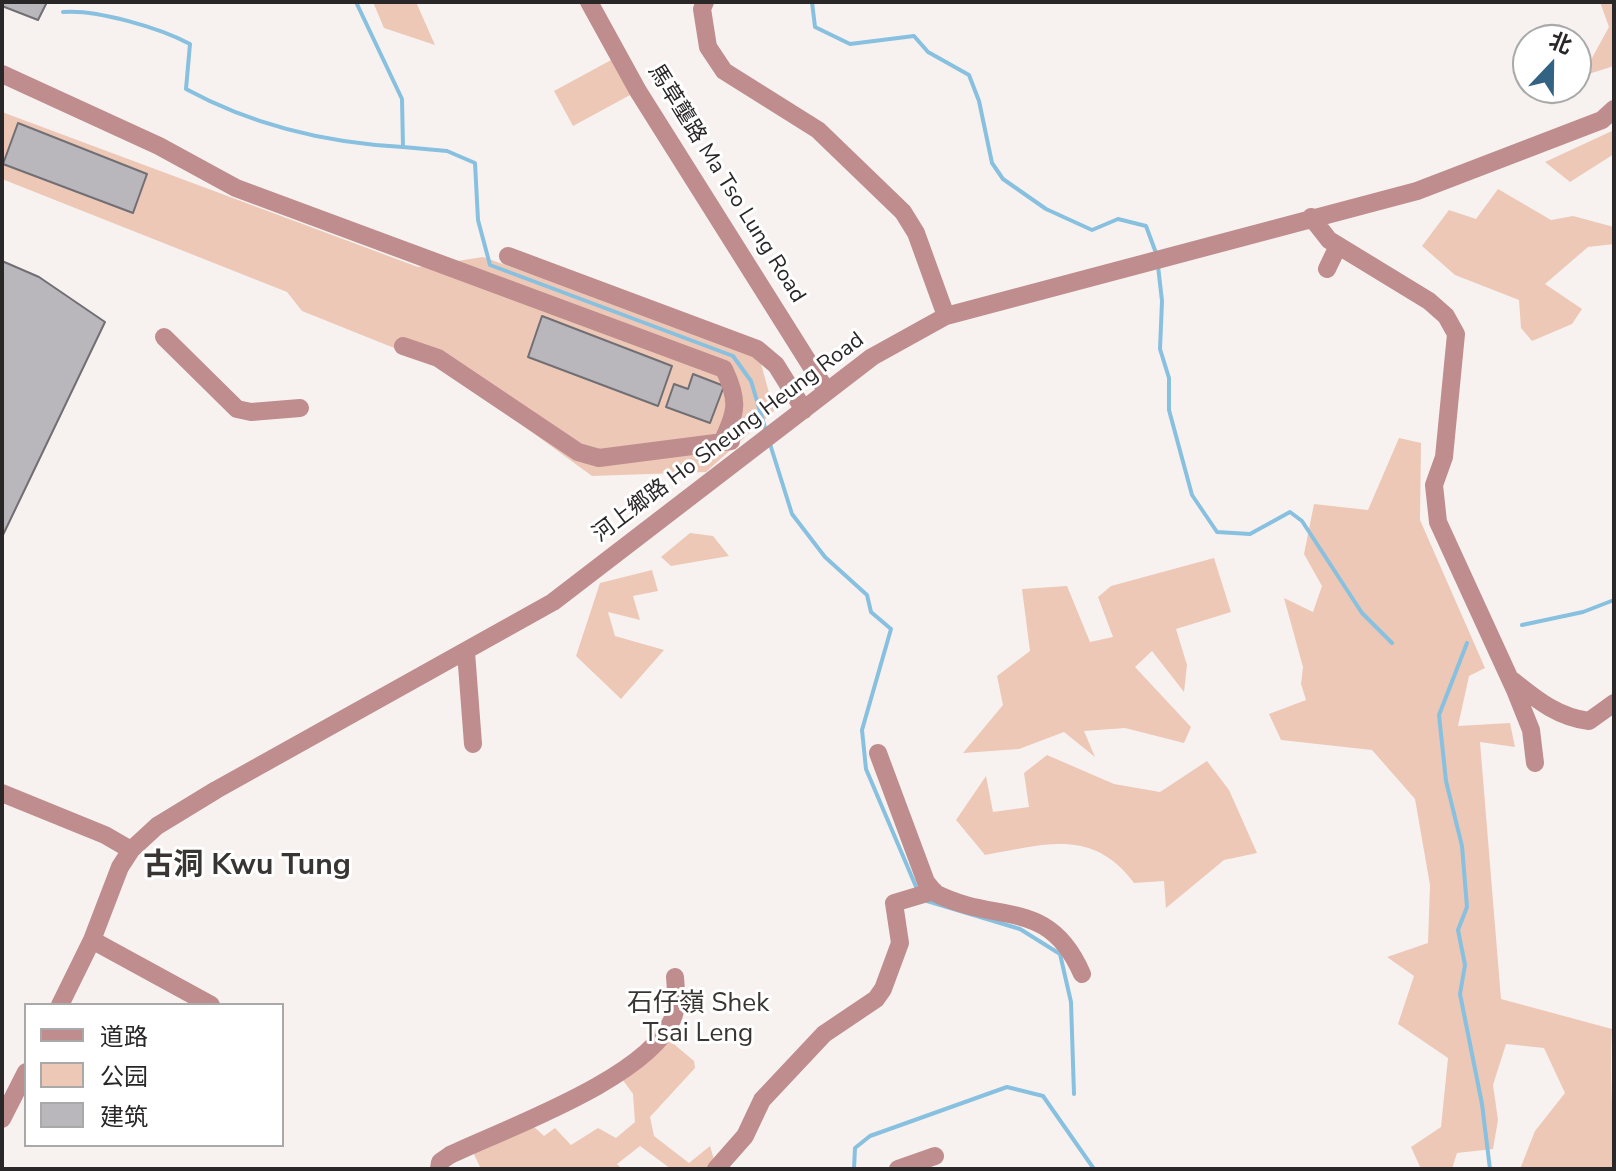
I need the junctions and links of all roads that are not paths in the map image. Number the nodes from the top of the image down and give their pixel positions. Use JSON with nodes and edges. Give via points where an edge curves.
{"nodes":[{"id":1,"x":589,"y":2,"type":"edge"},
{"id":2,"x":705,"y":2,"type":"edge"},
{"id":3,"x":2,"y":74,"type":"edge"},
{"id":4,"x":1614,"y":109,"type":"edge"},
{"id":5,"x":1311,"y":217,"type":"junction"},
{"id":6,"x":1338,"y":246,"type":"junction"},
{"id":7,"x":508,"y":256,"type":"dead end"},
{"id":8,"x":1327,"y":269,"type":"dead end"},
{"id":9,"x":946,"y":316,"type":"junction"},
{"id":10,"x":164,"y":337,"type":"dead end"},
{"id":11,"x":403,"y":346,"type":"dead end"},
{"id":12,"x":826,"y":390,"type":"junction"},
{"id":13,"x":300,"y":408,"type":"dead end"},
{"id":14,"x":804,"y":410,"type":"junction"},
{"id":15,"x":722,"y":442,"type":"junction"},
{"id":16,"x":745,"y":455,"type":"junction"},
{"id":17,"x":466,"y":652,"type":"junction"},
{"id":18,"x":1509,"y":678,"type":"junction"},
{"id":19,"x":1614,"y":703,"type":"edge"},
{"id":20,"x":473,"y":744,"type":"dead end"},
{"id":21,"x":878,"y":753,"type":"dead end"},
{"id":22,"x":1535,"y":763,"type":"dead end"},
{"id":23,"x":2,"y":793,"type":"edge"},
{"id":24,"x":131,"y":850,"type":"junction"},
{"id":25,"x":934,"y":891,"type":"junction"},
{"id":26,"x":92,"y":940,"type":"junction"},
{"id":27,"x":1082,"y":974,"type":"dead end"},
{"id":28,"x":675,"y":977,"type":"dead end"},
{"id":29,"x":61,"y":1003,"type":"edge"},
{"id":30,"x":207,"y":1003,"type":"edge"},
{"id":31,"x":24,"y":1076,"type":"edge"},
{"id":32,"x":2,"y":1119,"type":"edge"},
{"id":33,"x":935,"y":1156,"type":"dead end"},
{"id":34,"x":439,"y":1169,"type":"edge"},
{"id":35,"x":716,"y":1169,"type":"edge"},
{"id":36,"x":898,"y":1169,"type":"edge"}],
"edges":[{"from":1,"to":12,"type":"street","name":"馬草壟路 Ma Tso Lung Road","via":[[638,91]]},
{"from":2,"to":9,"type":"street","via":[[708,47],[724,71],[818,130],[903,212]]},
{"from":3,"to":15,"type":"street","via":[[159,146],[236,188],[724,369],[736,412]]},
{"from":4,"to":5,"type":"street","name":"河上鄉路 Ho Sheung Heung Road","via":[[1602,120],[1457,178]]},
{"from":5,"to":6,"type":"street"},
{"from":5,"to":9,"type":"street","name":"河上鄉路 Ho Sheung Heung Road"},
{"from":6,"to":8,"type":"street"},
{"from":6,"to":18,"type":"street","via":[[1429,301],[1456,334],[1444,457],[1434,485],[1438,522]]},
{"from":7,"to":14,"type":"street","via":[[757,349],[776,365]]},
{"from":9,"to":12,"type":"street","name":"河上鄉路 Ho Sheung Heung Road"},
{"from":10,"to":13,"type":"street","via":[[237,409]]},
{"from":11,"to":15,"type":"street","via":[[438,358],[578,452],[599,458]]},
{"from":12,"to":14,"type":"street","name":"河上鄉路 Ho Sheung Heung Road"},
{"from":14,"to":16,"type":"street","name":"河上鄉路 Ho Sheung Heung Road"},
{"from":15,"to":16,"type":"street","via":[[731,441]]},
{"from":16,"to":17,"type":"street","name":"河上鄉路 Ho Sheung Heung Road","via":[[553,602]]},
{"from":17,"to":20,"type":"street"},
{"from":17,"to":24,"type":"street","name":"河上鄉路 Ho Sheung Heung Road","via":[[216,790],[157,826]]},
{"from":18,"to":19,"type":"street","via":[[1569,719],[1589,721]]},
{"from":18,"to":22,"type":"street","via":[[1531,730]]},
{"from":21,"to":25,"type":"street","via":[[926,882]]},
{"from":23,"to":24,"type":"street"},
{"from":24,"to":26,"type":"street","name":"河上鄉路 Ho Sheung Heung Road"},
{"from":25,"to":27,"type":"street","via":[[1048,927],[1070,949]]},
{"from":25,"to":35,"type":"street","via":[[894,903],[900,943],[883,989],[824,1034],[762,1100],[745,1136]]},
{"from":26,"to":29,"type":"street","name":"河上鄉路 Ho Sheung Heung Road"},
{"from":26,"to":30,"type":"street"},
{"from":28,"to":34,"type":"street","via":[[673,1018],[646,1055],[609,1079],[450,1155]]},
{"from":31,"to":32,"type":"street"},
{"from":33,"to":36,"type":"street"}]}
